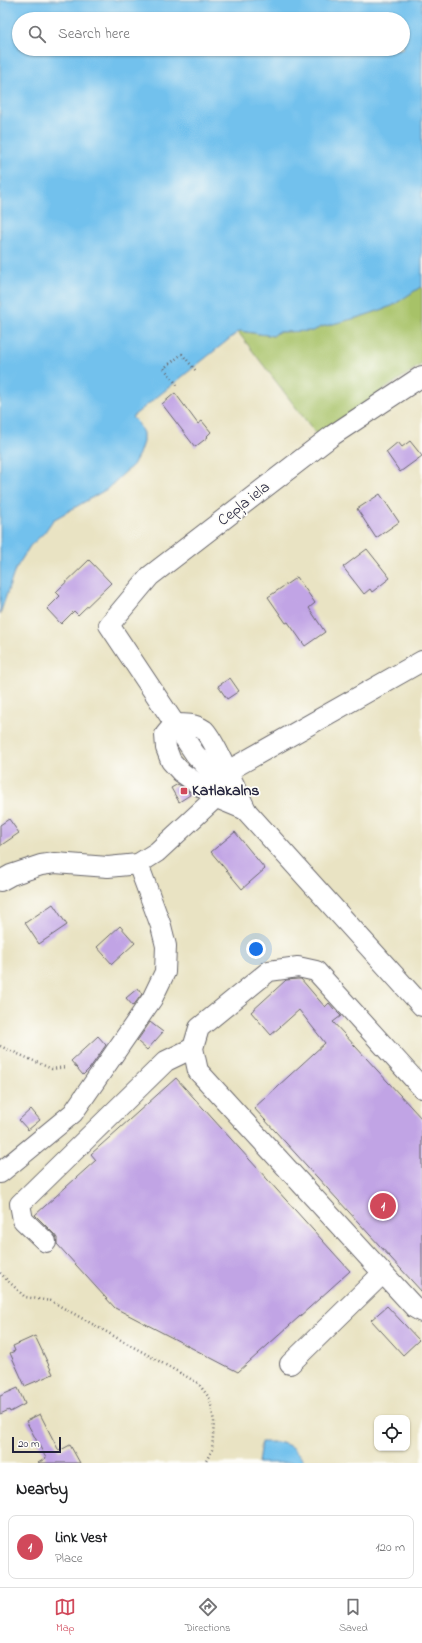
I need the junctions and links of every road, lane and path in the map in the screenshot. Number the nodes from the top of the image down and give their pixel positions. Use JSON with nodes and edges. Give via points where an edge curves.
{"nodes":[{"id":1,"x":196,"y":371,"type":"dead end"},
{"id":2,"x":422,"y":376,"type":"edge"},
{"id":3,"x":177,"y":385,"type":"dead end"},
{"id":4,"x":422,"y":661,"type":"edge"},
{"id":5,"x":174,"y":724,"type":"junction"},
{"id":6,"x":222,"y":785,"type":"junction"},
{"id":7,"x":138,"y":864,"type":"junction"},
{"id":8,"x":0,"y":881,"type":"edge"},
{"id":9,"x":422,"y":1006,"type":"edge"},
{"id":10,"x":0,"y":1046,"type":"edge"},
{"id":11,"x":192,"y":1048,"type":"junction"},
{"id":12,"x":66,"y":1067,"type":"dead end"},
{"id":13,"x":422,"y":1088,"type":"edge"},
{"id":14,"x":0,"y":1173,"type":"edge"},
{"id":15,"x":46,"y":1242,"type":"dead end"},
{"id":16,"x":0,"y":1273,"type":"edge"},
{"id":17,"x":383,"y":1274,"type":"junction"},
{"id":18,"x":422,"y":1312,"type":"edge"},
{"id":19,"x":290,"y":1364,"type":"dead end"},
{"id":20,"x":205,"y":1463,"type":"edge"}],
"edges":[{"from":1,"to":3,"type":"path","via":[[182,354],[164,368]]},
{"from":2,"to":5,"type":"street","name":"Cepļa iela","via":[[334,434],[150,576],[109,625]]},
{"from":4,"to":6,"type":"street","via":[[233,768]]},
{"from":5,"to":6,"type":"street","via":[[192,724],[205,731],[216,749]]},
{"from":5,"to":6,"type":"street","via":[[165,735],[171,761],[193,781]]},
{"from":6,"to":7,"type":"street","via":[[157,852]]},
{"from":6,"to":9,"type":"street"},
{"from":7,"to":8,"type":"street","via":[[108,867],[55,863],[11,875]]},
{"from":7,"to":14,"type":"street","via":[[161,926],[166,946],[166,972],[152,1000],[73,1113]]},
{"from":10,"to":12,"type":"path","via":[[52,1069]]},
{"from":11,"to":13,"type":"street","via":[[199,1028],[269,971],[298,967],[316,971]]},
{"from":11,"to":15,"type":"street","via":[[166,1061],[20,1204],[23,1220]]},
{"from":11,"to":17,"type":"street","via":[[198,1071]]},
{"from":16,"to":20,"type":"path","via":[[25,1297],[51,1301],[198,1382],[210,1399],[214,1422],[212,1450]]},
{"from":17,"to":18,"type":"street","via":[[415,1308]]},
{"from":17,"to":19,"type":"street"}]}
